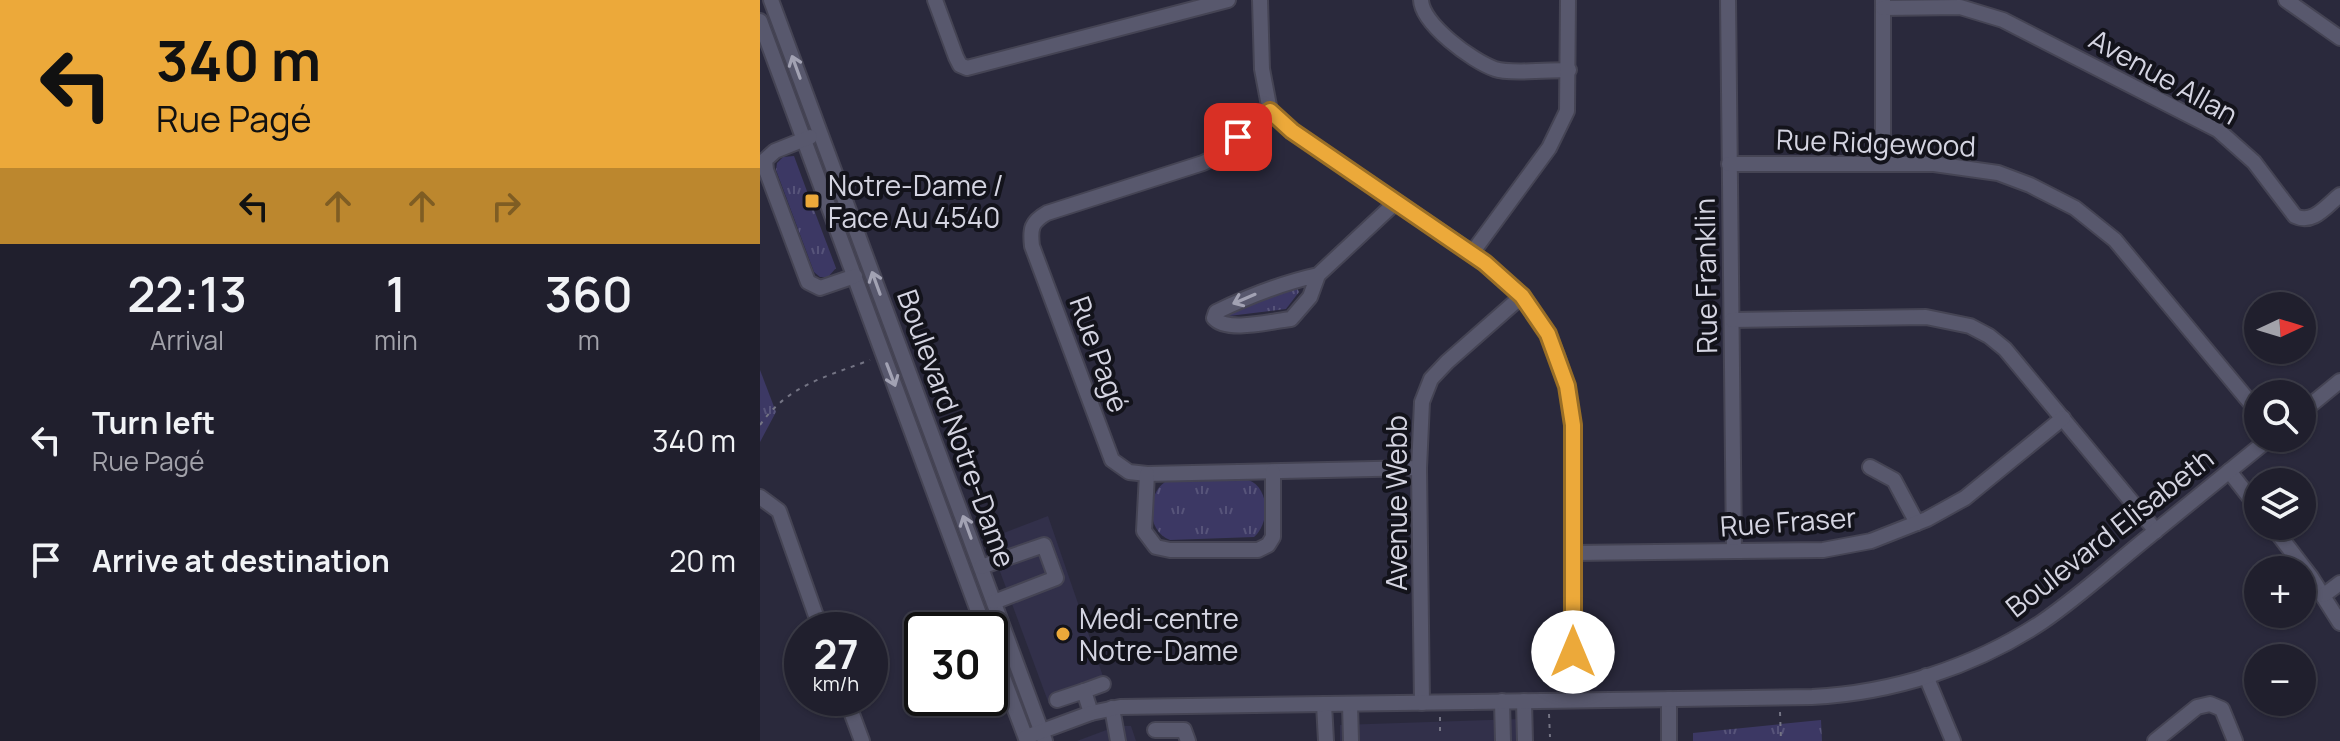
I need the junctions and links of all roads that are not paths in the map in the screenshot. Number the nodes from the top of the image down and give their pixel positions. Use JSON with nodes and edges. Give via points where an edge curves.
{"nodes":[{"id":1,"x":771,"y":0,"type":"edge"},
{"id":2,"x":935,"y":0,"type":"edge"},
{"id":3,"x":1228,"y":0,"type":"edge"},
{"id":4,"x":1260,"y":0,"type":"edge"},
{"id":5,"x":1421,"y":0,"type":"edge"},
{"id":6,"x":1568,"y":0,"type":"edge"},
{"id":7,"x":1728,"y":0,"type":"edge"},
{"id":8,"x":2286,"y":0,"type":"edge"},
{"id":9,"x":1883,"y":4,"type":"edge"},
{"id":10,"x":760,"y":21,"type":"edge"},
{"id":11,"x":2340,"y":38,"type":"edge"},
{"id":12,"x":1569,"y":70,"type":"junction"},
{"id":13,"x":1270,"y":111,"type":"junction"},
{"id":14,"x":821,"y":133,"type":"junction"},
{"id":15,"x":804,"y":139,"type":"junction"},
{"id":16,"x":1883,"y":162,"type":"junction"},
{"id":17,"x":1729,"y":164,"type":"junction"},
{"id":18,"x":2340,"y":195,"type":"edge"},
{"id":19,"x":1395,"y":203,"type":"junction"},
{"id":20,"x":1472,"y":253,"type":"junction"},
{"id":21,"x":1318,"y":275,"type":"junction"},
{"id":22,"x":855,"y":276,"type":"junction"},
{"id":23,"x":1522,"y":296,"type":"junction"},
{"id":24,"x":1732,"y":320,"type":"junction"},
{"id":25,"x":2340,"y":381,"type":"edge"},
{"id":26,"x":2244,"y":395,"type":"edge"},
{"id":27,"x":2316,"y":401,"type":"edge"},
{"id":28,"x":2063,"y":418,"type":"junction"},
{"id":29,"x":2253,"y":452,"type":"edge"},
{"id":30,"x":1870,"y":467,"type":"dead end"},
{"id":31,"x":1419,"y":468,"type":"junction"},
{"id":32,"x":2229,"y":471,"type":"junction"},
{"id":33,"x":1273,"y":472,"type":"junction"},
{"id":34,"x":1147,"y":474,"type":"junction"},
{"id":35,"x":2244,"y":490,"type":"edge"},
{"id":36,"x":760,"y":497,"type":"edge"},
{"id":37,"x":1917,"y":523,"type":"junction"},
{"id":38,"x":2156,"y":531,"type":"junction"},
{"id":39,"x":2283,"y":540,"type":"edge"},
{"id":40,"x":1734,"y":551,"type":"junction"},
{"id":41,"x":1573,"y":553,"type":"junction"},
{"id":42,"x":981,"y":567,"type":"junction"},
{"id":43,"x":2340,"y":583,"type":"edge"},
{"id":44,"x":2324,"y":595,"type":"junction"},
{"id":45,"x":994,"y":602,"type":"junction"},
{"id":46,"x":815,"y":612,"type":"edge"},
{"id":47,"x":978,"y":612,"type":"edge"},
{"id":48,"x":2340,"y":623,"type":"edge"},
{"id":49,"x":1926,"y":676,"type":"junction"},
{"id":50,"x":1103,"y":684,"type":"dead end"},
{"id":51,"x":1008,"y":691,"type":"edge"},
{"id":52,"x":1084,"y":691,"type":"junction"},
{"id":53,"x":1669,"y":699,"type":"junction"},
{"id":54,"x":1057,"y":700,"type":"dead end"},
{"id":55,"x":1573,"y":700,"type":"junction"},
{"id":56,"x":1502,"y":701,"type":"junction"},
{"id":57,"x":1524,"y":701,"type":"junction"},
{"id":58,"x":1422,"y":703,"type":"junction"},
{"id":59,"x":1324,"y":704,"type":"junction"},
{"id":60,"x":1350,"y":704,"type":"junction"},
{"id":61,"x":1154,"y":706,"type":"junction"},
{"id":62,"x":1112,"y":708,"type":"junction"},
{"id":63,"x":1091,"y":713,"type":"junction"},
{"id":64,"x":853,"y":716,"type":"edge"},
{"id":65,"x":1043,"y":736,"type":"edge"},
{"id":66,"x":1157,"y":736,"type":"edge"},
{"id":67,"x":1026,"y":739,"type":"edge"},
{"id":68,"x":862,"y":741,"type":"edge"},
{"id":69,"x":1118,"y":741,"type":"edge"},
{"id":70,"x":1188,"y":741,"type":"edge"},
{"id":71,"x":1326,"y":741,"type":"edge"},
{"id":72,"x":1351,"y":741,"type":"edge"},
{"id":73,"x":1503,"y":741,"type":"edge"},
{"id":74,"x":1525,"y":741,"type":"edge"},
{"id":75,"x":1669,"y":741,"type":"edge"},
{"id":76,"x":1953,"y":741,"type":"edge"},
{"id":77,"x":2155,"y":741,"type":"edge"},
{"id":78,"x":2235,"y":741,"type":"edge"}],
"edges":[{"from":14,"to":1,"type":"street","name":"Boulevard Notre-Dame","one_way":true},
{"from":2,"to":3,"type":"street","via":[[956,57],[967,68]]},
{"from":4,"to":13,"type":"street","via":[[1262,69]]},
{"from":5,"to":12,"type":"street","via":[[1430,24],[1496,70]]},
{"from":6,"to":12,"type":"street"},
{"from":7,"to":17,"type":"street","name":"Rue Franklin"},
{"from":8,"to":11,"type":"street"},
{"from":9,"to":16,"type":"street"},
{"from":9,"to":18,"type":"street","name":"Avenue Allan","via":[[1960,7],[2003,20],[2218,130],[2254,162],[2302,219]]},
{"from":10,"to":15,"type":"street","name":"Boulevard Notre-Dame"},
{"from":12,"to":20,"type":"street","via":[[1562,125]]},
{"from":13,"to":19,"type":"street"},
{"from":13,"to":34,"type":"street","name":"Rue Pagé","via":[[1203,163],[1047,213],[1030,230],[1112,460],[1129,472]]},
{"from":14,"to":15,"type":"street","name":"Boulevard Notre-Dame"},
{"from":42,"to":14,"type":"street","name":"Boulevard Notre-Dame","one_way":true},
{"from":15,"to":22,"type":"street","name":"Boulevard Notre-Dame"},
{"from":15,"to":22,"type":"street","name":"Boulevard Notre-Dame","via":[[775,151],[765,164],[801,264],[816,287]]},
{"from":16,"to":17,"type":"street","name":"Rue Ridgewood"},
{"from":16,"to":26,"type":"street","name":"Rue Ridgewood","via":[[1998,173],[2075,208],[2123,249]]},
{"from":17,"to":24,"type":"street","name":"Rue Franklin"},
{"from":19,"to":20,"type":"street"},
{"from":19,"to":21,"type":"street"},
{"from":20,"to":23,"type":"street"},
{"from":21,"to":21,"type":"street","one_way":true,"via":[[1244,298],[1214,318],[1235,326],[1291,319],[1310,297]]},
{"from":22,"to":47,"type":"street","name":"Boulevard Notre-Dame","one_way":true},
{"from":23,"to":31,"type":"street","name":"Avenue Webb","via":[[1431,379],[1422,402]]},
{"from":23,"to":41,"type":"street","via":[[1548,334],[1567,386],[1573,425]]},
{"from":24,"to":28,"type":"street","via":[[1926,317],[1970,326],[2005,349]]},
{"from":24,"to":40,"type":"street","name":"Rue Franklin"},
{"from":25,"to":27,"type":"street"},
{"from":28,"to":37,"type":"street","name":"Rue Fraser","via":[[1965,498]]},
{"from":28,"to":38,"type":"street"},
{"from":29,"to":32,"type":"street","name":"Boulevard Elisabeth"},
{"from":30,"to":37,"type":"street","via":[[1894,480]]},
{"from":31,"to":33,"type":"street","name":"Rue Pagé"},
{"from":31,"to":58,"type":"street","name":"Avenue Webb"},
{"from":32,"to":35,"type":"street"},
{"from":32,"to":38,"type":"street","name":"Boulevard Elisabeth"},
{"from":33,"to":34,"type":"street","name":"Rue Pagé"},
{"from":33,"to":34,"type":"street","via":[[1273,537],[1258,550],[1156,547],[1144,531]]},
{"from":36,"to":46,"type":"street","via":[[779,511]]},
{"from":37,"to":40,"type":"street","name":"Rue Fraser","via":[[1871,541],[1823,550]]},
{"from":38,"to":49,"type":"street","name":"Boulevard Elisabeth","via":[[2029,630]]},
{"from":39,"to":44,"type":"street"},
{"from":40,"to":41,"type":"street","name":"Rue Fraser"},
{"from":41,"to":55,"type":"street"},
{"from":42,"to":45,"type":"street","name":"Boulevard Notre-Dame"},
{"from":42,"to":45,"type":"street","via":[[1044,545],[1056,578]]},
{"from":43,"to":44,"type":"street"},
{"from":44,"to":48,"type":"street"},
{"from":45,"to":65,"type":"street","name":"Boulevard Notre-Dame"},
{"from":49,"to":53,"type":"street","name":"Boulevard Elisabeth","via":[[1834,696]]},
{"from":49,"to":76,"type":"street"},
{"from":50,"to":52,"type":"street"},
{"from":51,"to":67,"type":"street"},
{"from":52,"to":54,"type":"street"},
{"from":52,"to":63,"type":"street"},
{"from":53,"to":55,"type":"street","name":"Boulevard Elisabeth"},
{"from":53,"to":75,"type":"street"},
{"from":55,"to":57,"type":"street","name":"Boulevard Elisabeth"},
{"from":56,"to":57,"type":"street","name":"Boulevard Elisabeth"},
{"from":56,"to":58,"type":"street","name":"Boulevard Elisabeth"},
{"from":56,"to":73,"type":"street"},
{"from":57,"to":74,"type":"street"},
{"from":58,"to":60,"type":"street","name":"Boulevard Elisabeth"},
{"from":59,"to":60,"type":"street","name":"Boulevard Elisabeth"},
{"from":59,"to":61,"type":"street","name":"Boulevard Elisabeth"},
{"from":59,"to":71,"type":"street"},
{"from":60,"to":72,"type":"street"},
{"from":61,"to":62,"type":"street","name":"Boulevard Elisabeth"},
{"from":61,"to":66,"type":"street"},
{"from":62,"to":63,"type":"street","name":"Boulevard Elisabeth"},
{"from":62,"to":69,"type":"street"},
{"from":63,"to":65,"type":"street","name":"Boulevard Elisabeth"},
{"from":64,"to":68,"type":"street"},
{"from":65,"to":67,"type":"street","name":"Boulevard Elisabeth"},
{"from":66,"to":70,"type":"street","via":[[1184,730]]},
{"from":77,"to":78,"type":"street","via":[[2197,707],[2210,704],[2222,709]]}]}
